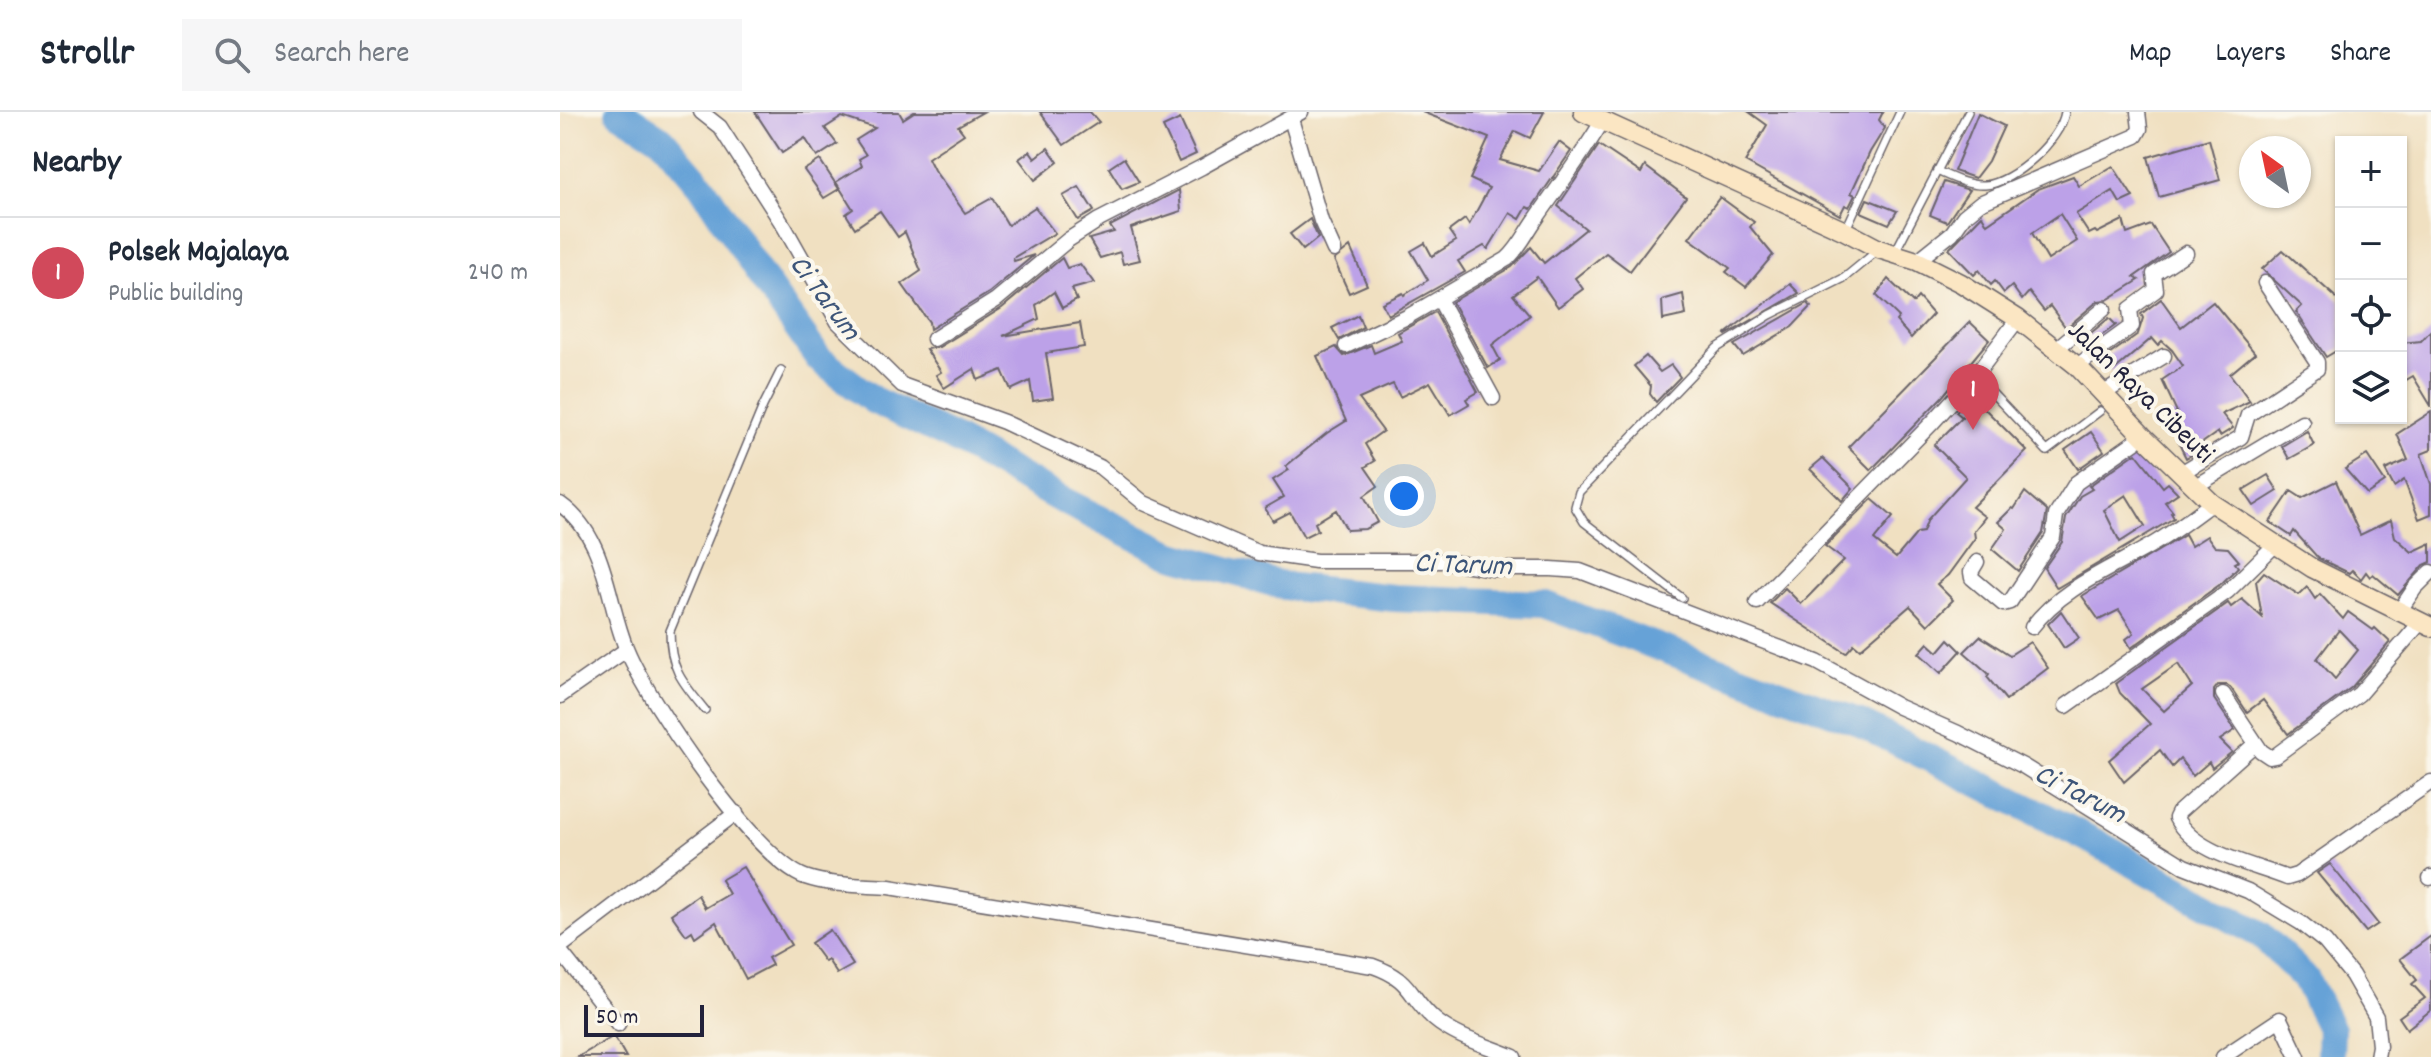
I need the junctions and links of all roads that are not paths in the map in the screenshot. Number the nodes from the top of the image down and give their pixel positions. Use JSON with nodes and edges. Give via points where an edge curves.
{"nodes":[{"id":1,"x":701,"y":112,"type":"edge"},
{"id":2,"x":1583,"y":112,"type":"edge"},
{"id":3,"x":1900,"y":112,"type":"edge"},
{"id":4,"x":1968,"y":112,"type":"edge"},
{"id":5,"x":2065,"y":112,"type":"edge"},
{"id":6,"x":2138,"y":112,"type":"edge"},
{"id":7,"x":1296,"y":115,"type":"edge"},
{"id":8,"x":1603,"y":120,"type":"junction"},
{"id":9,"x":1937,"y":171,"type":"junction"},
{"id":10,"x":1845,"y":231,"type":"junction"},
{"id":11,"x":1334,"y":250,"type":"dead end"},
{"id":12,"x":1886,"y":252,"type":"junction"},
{"id":13,"x":2186,"y":253,"type":"dead end"},
{"id":14,"x":1917,"y":261,"type":"junction"},
{"id":15,"x":2265,"y":283,"type":"dead end"},
{"id":16,"x":1439,"y":299,"type":"junction"},
{"id":17,"x":2104,"y":309,"type":"dead end"},
{"id":18,"x":2018,"y":319,"type":"junction"},
{"id":19,"x":934,"y":339,"type":"dead end"},
{"id":20,"x":1346,"y":346,"type":"dead end"},
{"id":21,"x":2056,"y":349,"type":"junction"},
{"id":22,"x":2164,"y":356,"type":"dead end"},
{"id":23,"x":2077,"y":366,"type":"junction"},
{"id":24,"x":781,"y":370,"type":"dead end"},
{"id":25,"x":1975,"y":376,"type":"junction"},
{"id":26,"x":1493,"y":398,"type":"dead end"},
{"id":27,"x":2105,"y":402,"type":"junction"},
{"id":28,"x":2302,"y":422,"type":"dead end"},
{"id":29,"x":2143,"y":436,"type":"junction"},
{"id":30,"x":2187,"y":480,"type":"junction"},
{"id":31,"x":2212,"y":503,"type":"junction"},
{"id":32,"x":560,"y":504,"type":"edge"},
{"id":33,"x":2274,"y":546,"type":"junction"},
{"id":34,"x":1977,"y":562,"type":"dead end"},
{"id":35,"x":2431,"y":572,"type":"edge"},
{"id":36,"x":1682,"y":598,"type":"dead end"},
{"id":37,"x":1757,"y":602,"type":"dead end"},
{"id":38,"x":2398,"y":613,"type":"junction"},
{"id":39,"x":2425,"y":625,"type":"edge"},
{"id":40,"x":2032,"y":627,"type":"dead end"},
{"id":41,"x":626,"y":650,"type":"junction"},
{"id":42,"x":2223,"y":694,"type":"dead end"},
{"id":43,"x":560,"y":696,"type":"edge"},
{"id":44,"x":2066,"y":706,"type":"dead end"},
{"id":45,"x":705,"y":710,"type":"dead end"},
{"id":46,"x":2255,"y":744,"type":"junction"},
{"id":47,"x":2431,"y":782,"type":"edge"},
{"id":48,"x":736,"y":813,"type":"junction"},
{"id":49,"x":560,"y":949,"type":"edge"},
{"id":50,"x":618,"y":1024,"type":"dead end"},
{"id":51,"x":1514,"y":1057,"type":"edge"},
{"id":52,"x":2223,"y":1057,"type":"edge"},
{"id":53,"x":2298,"y":1057,"type":"edge"},
{"id":54,"x":2377,"y":1057,"type":"edge"}],
"edges":[{"from":1,"to":54,"type":"street","via":[[720,127],[838,322],[902,385],[1004,422],[1100,467],[1144,503],[1259,553],[1316,561],[1444,561],[1494,569],[1580,571],[1817,662],[2023,766],[2184,866],[2248,891],[2301,923],[2352,975],[2376,1017]]},
{"from":2,"to":8,"type":"main road","name":"Jalan Raya Cibeuti"},
{"from":3,"to":10,"type":"lane"},
{"from":4,"to":9,"type":"lane"},
{"from":5,"to":9,"type":"lane","via":[[2046,145],[2001,182],[1964,182]]},
{"from":6,"to":14,"type":"street","via":[[2136,136],[1980,203]]},
{"from":7,"to":11,"type":"street","via":[[1321,221]]},
{"from":7,"to":19,"type":"street","via":[[1099,220],[996,300]]},
{"from":8,"to":10,"type":"main road","name":"Jalan Raya Cibeuti"},
{"from":8,"to":16,"type":"street","via":[[1513,254]]},
{"from":9,"to":12,"type":"lane"},
{"from":10,"to":12,"type":"main road","name":"Jalan Raya Cibeuti"},
{"from":12,"to":14,"type":"main road","name":"Jalan Raya Cibeuti"},
{"from":12,"to":36,"type":"lane","via":[[1717,348],[1579,492],[1575,507],[1584,522]]},
{"from":13,"to":23,"type":"street","via":[[2154,274],[2156,290],[2130,309],[2132,326]]},
{"from":14,"to":18,"type":"main road","name":"Jalan Raya Cibeuti"},
{"from":15,"to":30,"type":"street","via":[[2317,369],[2252,412],[2241,437]]},
{"from":16,"to":20,"type":"street"},
{"from":16,"to":26,"type":"street"},
{"from":17,"to":21,"type":"street"},
{"from":18,"to":21,"type":"main road","name":"Jalan Raya Cibeuti"},
{"from":18,"to":25,"type":"street"},
{"from":21,"to":23,"type":"main road","name":"Jalan Raya Cibeuti"},
{"from":22,"to":27,"type":"street"},
{"from":23,"to":27,"type":"main road","name":"Jalan Raya Cibeuti"},
{"from":24,"to":45,"type":"lane","via":[[670,631],[678,677]]},
{"from":25,"to":27,"type":"lane","via":[[2047,451]]},
{"from":25,"to":37,"type":"street"},
{"from":27,"to":29,"type":"main road","name":"Jalan Raya Cibeuti"},
{"from":28,"to":30,"type":"street"},
{"from":29,"to":30,"type":"main road","name":"Jalan Raya Cibeuti"},
{"from":29,"to":34,"type":"street","via":[[2076,483],[2056,515],[2053,537],[2010,602],[2003,604],[1972,578]]},
{"from":30,"to":31,"type":"main road","name":"Jalan Raya Cibeuti"},
{"from":31,"to":33,"type":"main road","name":"Jalan Raya Cibeuti"},
{"from":31,"to":40,"type":"street","via":[[2157,542],[2066,594]]},
{"from":32,"to":41,"type":"street","via":[[591,539]]},
{"from":33,"to":38,"type":"main road","name":"Jalan Raya Cibeuti"},
{"from":33,"to":44,"type":"street","via":[[2228,591]]},
{"from":35,"to":38,"type":"street"},
{"from":38,"to":39,"type":"main road","name":"Jalan Raya Cibeuti"},
{"from":39,"to":46,"type":"street","via":[[2359,694],[2286,749],[2270,757]]},
{"from":41,"to":43,"type":"street"},
{"from":41,"to":48,"type":"street","via":[[666,723]]},
{"from":42,"to":46,"type":"street"},
{"from":46,"to":47,"type":"street","via":[[2176,818],[2211,850],[2287,878]]},
{"from":48,"to":49,"type":"street"},
{"from":48,"to":51,"type":"street","via":[[785,866],[805,877],[1373,966],[1399,977],[1451,1030]]},
{"from":49,"to":50,"type":"street"},
{"from":52,"to":53,"type":"street","via":[[2280,1019]]}]}
